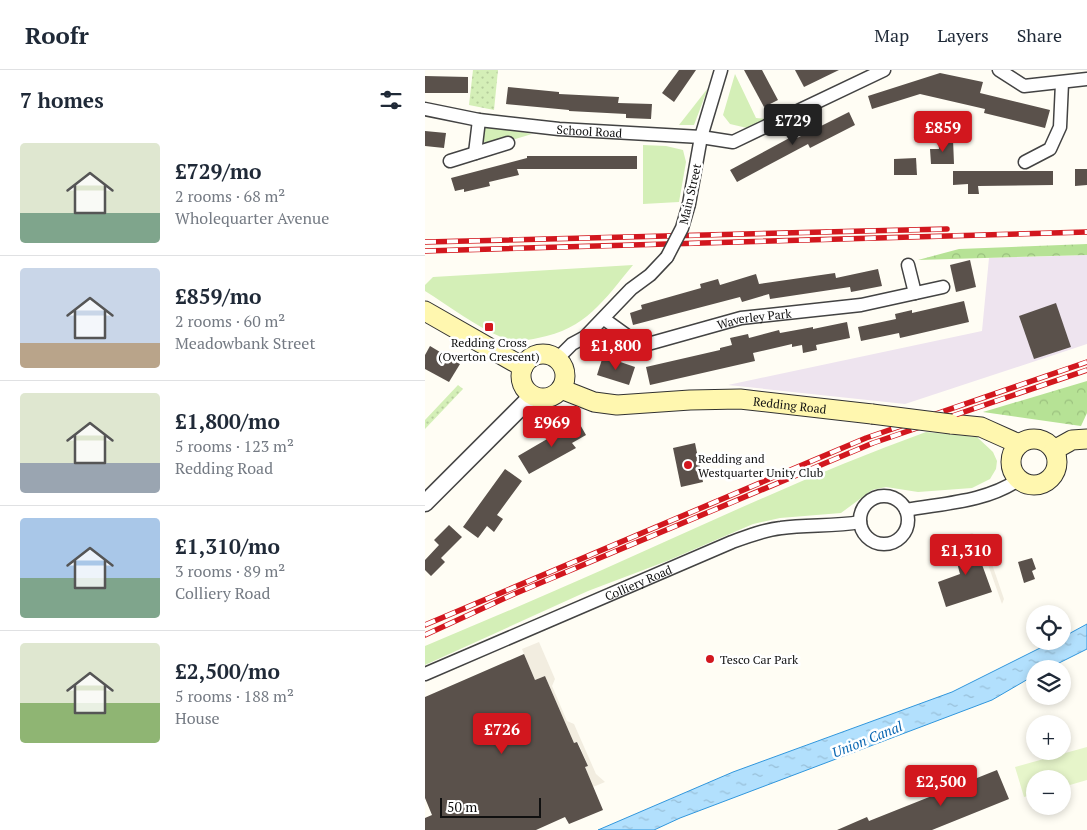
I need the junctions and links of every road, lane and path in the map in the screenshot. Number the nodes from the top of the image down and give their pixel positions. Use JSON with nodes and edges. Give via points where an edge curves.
{"nodes":[{"id":1,"x":721,"y":70,"type":"edge"},
{"id":2,"x":884,"y":70,"type":"edge"},
{"id":3,"x":999,"y":70,"type":"edge"},
{"id":4,"x":1087,"y":79,"type":"edge"},
{"id":5,"x":1062,"y":83,"type":"junction"},
{"id":6,"x":425,"y":109,"type":"edge"},
{"id":7,"x":479,"y":120,"type":"junction"},
{"id":8,"x":701,"y":137,"type":"junction"},
{"id":9,"x":508,"y":143,"type":"dead end"},
{"id":10,"x":475,"y":153,"type":"junction"},
{"id":11,"x":450,"y":161,"type":"dead end"},
{"id":12,"x":1025,"y":162,"type":"dead end"},
{"id":13,"x":909,"y":265,"type":"dead end"},
{"id":14,"x":943,"y":287,"type":"dead end"},
{"id":15,"x":915,"y":294,"type":"junction"},
{"id":16,"x":425,"y":311,"type":"edge"},
{"id":17,"x":604,"y":319,"type":"junction"},
{"id":18,"x":557,"y":358,"type":"junction"},
{"id":19,"x":523,"y":367,"type":"junction"},
{"id":20,"x":561,"y":389,"type":"junction"},
{"id":21,"x":532,"y":396,"type":"junction"},
{"id":22,"x":1087,"y":439,"type":"edge"},
{"id":23,"x":1019,"y":444,"type":"junction"},
{"id":24,"x":1054,"y":450,"type":"junction"},
{"id":25,"x":1018,"y":480,"type":"junction"},
{"id":26,"x":425,"y":503,"type":"edge"},
{"id":27,"x":906,"y":510,"type":"junction"},
{"id":28,"x":860,"y":522,"type":"junction"},
{"id":29,"x":425,"y":674,"type":"edge"}],
"edges":[{"from":1,"to":8,"type":"street","name":"Main Street"},
{"from":2,"to":8,"type":"street","name":"School Road","via":[[733,142]]},
{"from":3,"to":5,"type":"street","via":[[1024,86]]},
{"from":4,"to":5,"type":"street"},
{"from":5,"to":12,"type":"street","via":[[1057,135],[1050,149]]},
{"from":6,"to":7,"type":"street","name":"School Road"},
{"from":7,"to":8,"type":"street","name":"School Road","via":[[559,129]]},
{"from":7,"to":10,"type":"street"},
{"from":8,"to":17,"type":"street","name":"Main Street","bridge":true,"via":[[689,204],[682,228],[667,257]]},
{"from":9,"to":10,"type":"street"},
{"from":10,"to":11,"type":"street"},
{"from":13,"to":15,"type":"street"},
{"from":14,"to":15,"type":"street","name":"Waverley Park"},
{"from":15,"to":17,"type":"street","name":"Waverley Park","via":[[861,305],[741,318],[649,344],[636,342]]},
{"from":16,"to":19,"type":"main road"},
{"from":17,"to":18,"type":"street","name":"Main Street"},
{"from":18,"to":19,"type":"main road","via":[[535,355]]},
{"from":18,"to":20,"type":"main road","via":[[565,371]]},
{"from":19,"to":21,"type":"main road","via":[[523,385]]},
{"from":20,"to":21,"type":"main road","via":[[547,398]]},
{"from":20,"to":23,"type":"main road","name":"Redding Road","bridge":true,"via":[[594,402],[617,406],[740,399],[981,427]]},
{"from":21,"to":26,"type":"street"},
{"from":22,"to":24,"type":"main road","via":[[1072,440]]},
{"from":23,"to":24,"type":"main road","via":[[1041,440]]},
{"from":23,"to":25,"type":"main road","via":[[1013,450],[1010,466]]},
{"from":24,"to":25,"type":"main road","via":[[1057,464],[1051,478],[1039,485],[1024,484]]},
{"from":25,"to":27,"type":"street","via":[[984,497]]},
{"from":27,"to":28,"type":"street","via":[[892,497],[876,497],[864,506]]},
{"from":27,"to":28,"type":"street","via":[[906,531],[886,544],[866,536]]},
{"from":28,"to":29,"type":"street","name":"Colliery Road","via":[[762,531]]}]}
